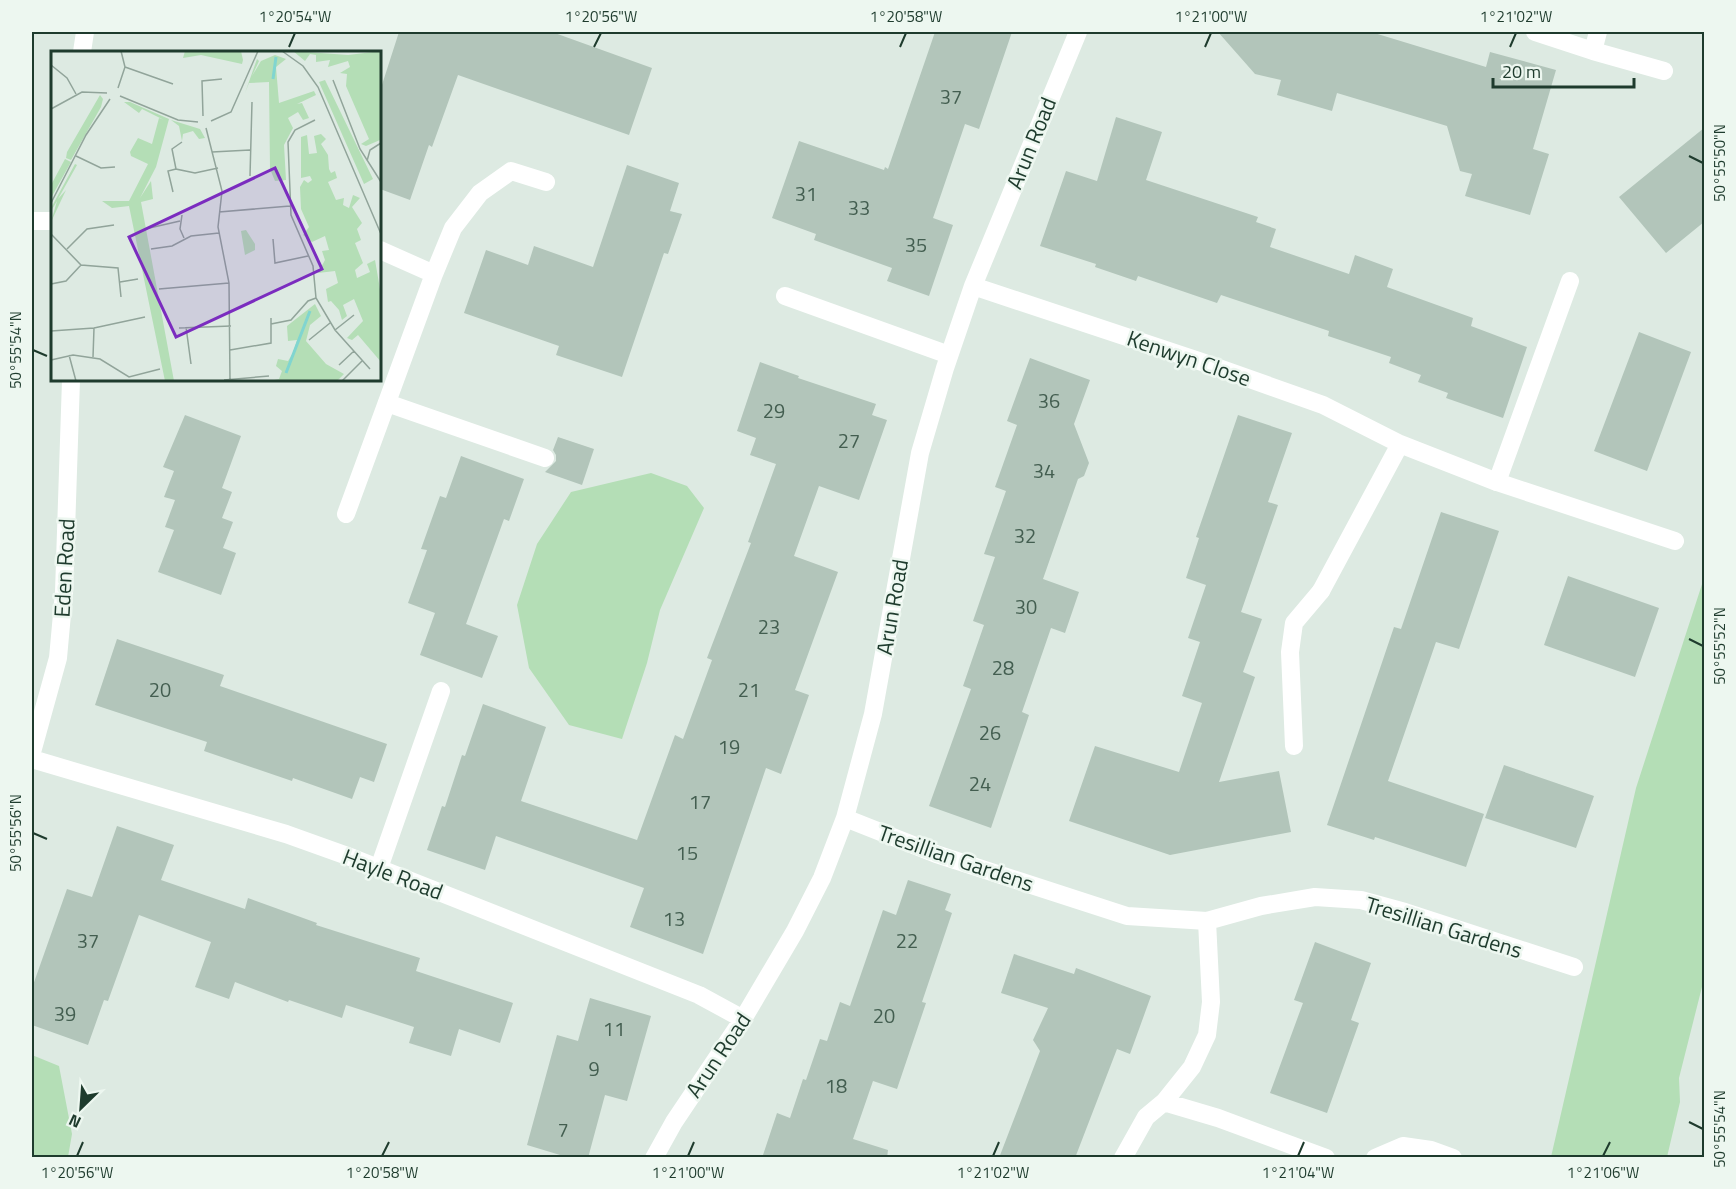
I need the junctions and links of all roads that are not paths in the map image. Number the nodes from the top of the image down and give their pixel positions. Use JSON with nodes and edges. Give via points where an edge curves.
{"nodes":[{"id":1,"x":85,"y":32,"type":"edge"},
{"id":2,"x":1078,"y":32,"type":"edge"},
{"id":3,"x":1535,"y":32,"type":"edge"},
{"id":4,"x":1598,"y":32,"type":"edge"},
{"id":5,"x":82,"y":51,"type":"edge"},
{"id":6,"x":1593,"y":51,"type":"junction"},
{"id":7,"x":1664,"y":72,"type":"dead end"},
{"id":8,"x":546,"y":182,"type":"dead end"},
{"id":9,"x":32,"y":220,"type":"edge"},
{"id":10,"x":51,"y":221,"type":"edge"},
{"id":11,"x":381,"y":250,"type":"edge"},
{"id":12,"x":434,"y":274,"type":"junction"},
{"id":13,"x":1570,"y":281,"type":"dead end"},
{"id":14,"x":973,"y":286,"type":"junction"},
{"id":15,"x":785,"y":296,"type":"dead end"},
{"id":16,"x":949,"y":355,"type":"junction"},
{"id":17,"x":71,"y":381,"type":"edge"},
{"id":18,"x":387,"y":403,"type":"junction"},
{"id":19,"x":1400,"y":444,"type":"junction"},
{"id":20,"x":545,"y":458,"type":"dead end"},
{"id":21,"x":1497,"y":483,"type":"junction"},
{"id":22,"x":346,"y":514,"type":"dead end"},
{"id":23,"x":1675,"y":541,"type":"dead end"},
{"id":24,"x":441,"y":691,"type":"dead end"},
{"id":25,"x":1294,"y":746,"type":"dead end"},
{"id":26,"x":32,"y":752,"type":"edge"},
{"id":27,"x":32,"y":759,"type":"edge"},
{"id":28,"x":845,"y":819,"type":"junction"},
{"id":29,"x":379,"y":868,"type":"junction"},
{"id":30,"x":1207,"y":921,"type":"junction"},
{"id":31,"x":1574,"y":967,"type":"dead end"},
{"id":32,"x":743,"y":1019,"type":"junction"},
{"id":33,"x":1164,"y":1102,"type":"junction"},
{"id":34,"x":654,"y":1158,"type":"edge"},
{"id":35,"x":1123,"y":1158,"type":"edge"},
{"id":36,"x":1326,"y":1158,"type":"edge"},
{"id":37,"x":1375,"y":1158,"type":"edge"},
{"id":38,"x":1453,"y":1158,"type":"edge"}],
"edges":[{"from":1,"to":5,"type":"street"},
{"from":2,"to":14,"type":"street","name":"Arun Road"},
{"from":3,"to":6,"type":"street"},
{"from":4,"to":6,"type":"street"},
{"from":6,"to":7,"type":"street"},
{"from":8,"to":12,"type":"street","via":[[511,171],[480,193],[453,228]]},
{"from":9,"to":10,"type":"street"},
{"from":11,"to":12,"type":"street"},
{"from":12,"to":18,"type":"street"},
{"from":13,"to":21,"type":"street"},
{"from":14,"to":16,"type":"street","name":"Arun Road"},
{"from":14,"to":19,"type":"street","name":"Kenwyn Close","via":[[1323,405]]},
{"from":15,"to":16,"type":"street"},
{"from":16,"to":28,"type":"street","name":"Arun Road","via":[[920,453],[873,714]]},
{"from":17,"to":26,"type":"street","name":"Eden Road","via":[[58,658]]},
{"from":18,"to":20,"type":"street"},
{"from":18,"to":22,"type":"street"},
{"from":19,"to":21,"type":"street","name":"Kenwyn Close"},
{"from":19,"to":25,"type":"street","via":[[1321,591],[1294,623],[1290,652]]},
{"from":21,"to":23,"type":"street","name":"Kenwyn Close"},
{"from":24,"to":29,"type":"street"},
{"from":27,"to":29,"type":"street","name":"Hayle Road","via":[[286,834]]},
{"from":28,"to":30,"type":"street","name":"Tresillian Gardens","via":[[936,854],[1127,916]]},
{"from":28,"to":32,"type":"street","name":"Arun Road","via":[[822,878]]},
{"from":29,"to":32,"type":"street","name":"Hayle Road","via":[[699,995]]},
{"from":30,"to":31,"type":"street","name":"Tresillian Gardens","via":[[1261,906],[1316,897],[1361,900]]},
{"from":30,"to":33,"type":"street","via":[[1211,1002],[1207,1035],[1192,1067]]},
{"from":32,"to":34,"type":"street","name":"Arun Road"},
{"from":33,"to":35,"type":"street","via":[[1146,1117]]},
{"from":33,"to":36,"type":"street"},
{"from":37,"to":38,"type":"street","via":[[1403,1146]]}]}
